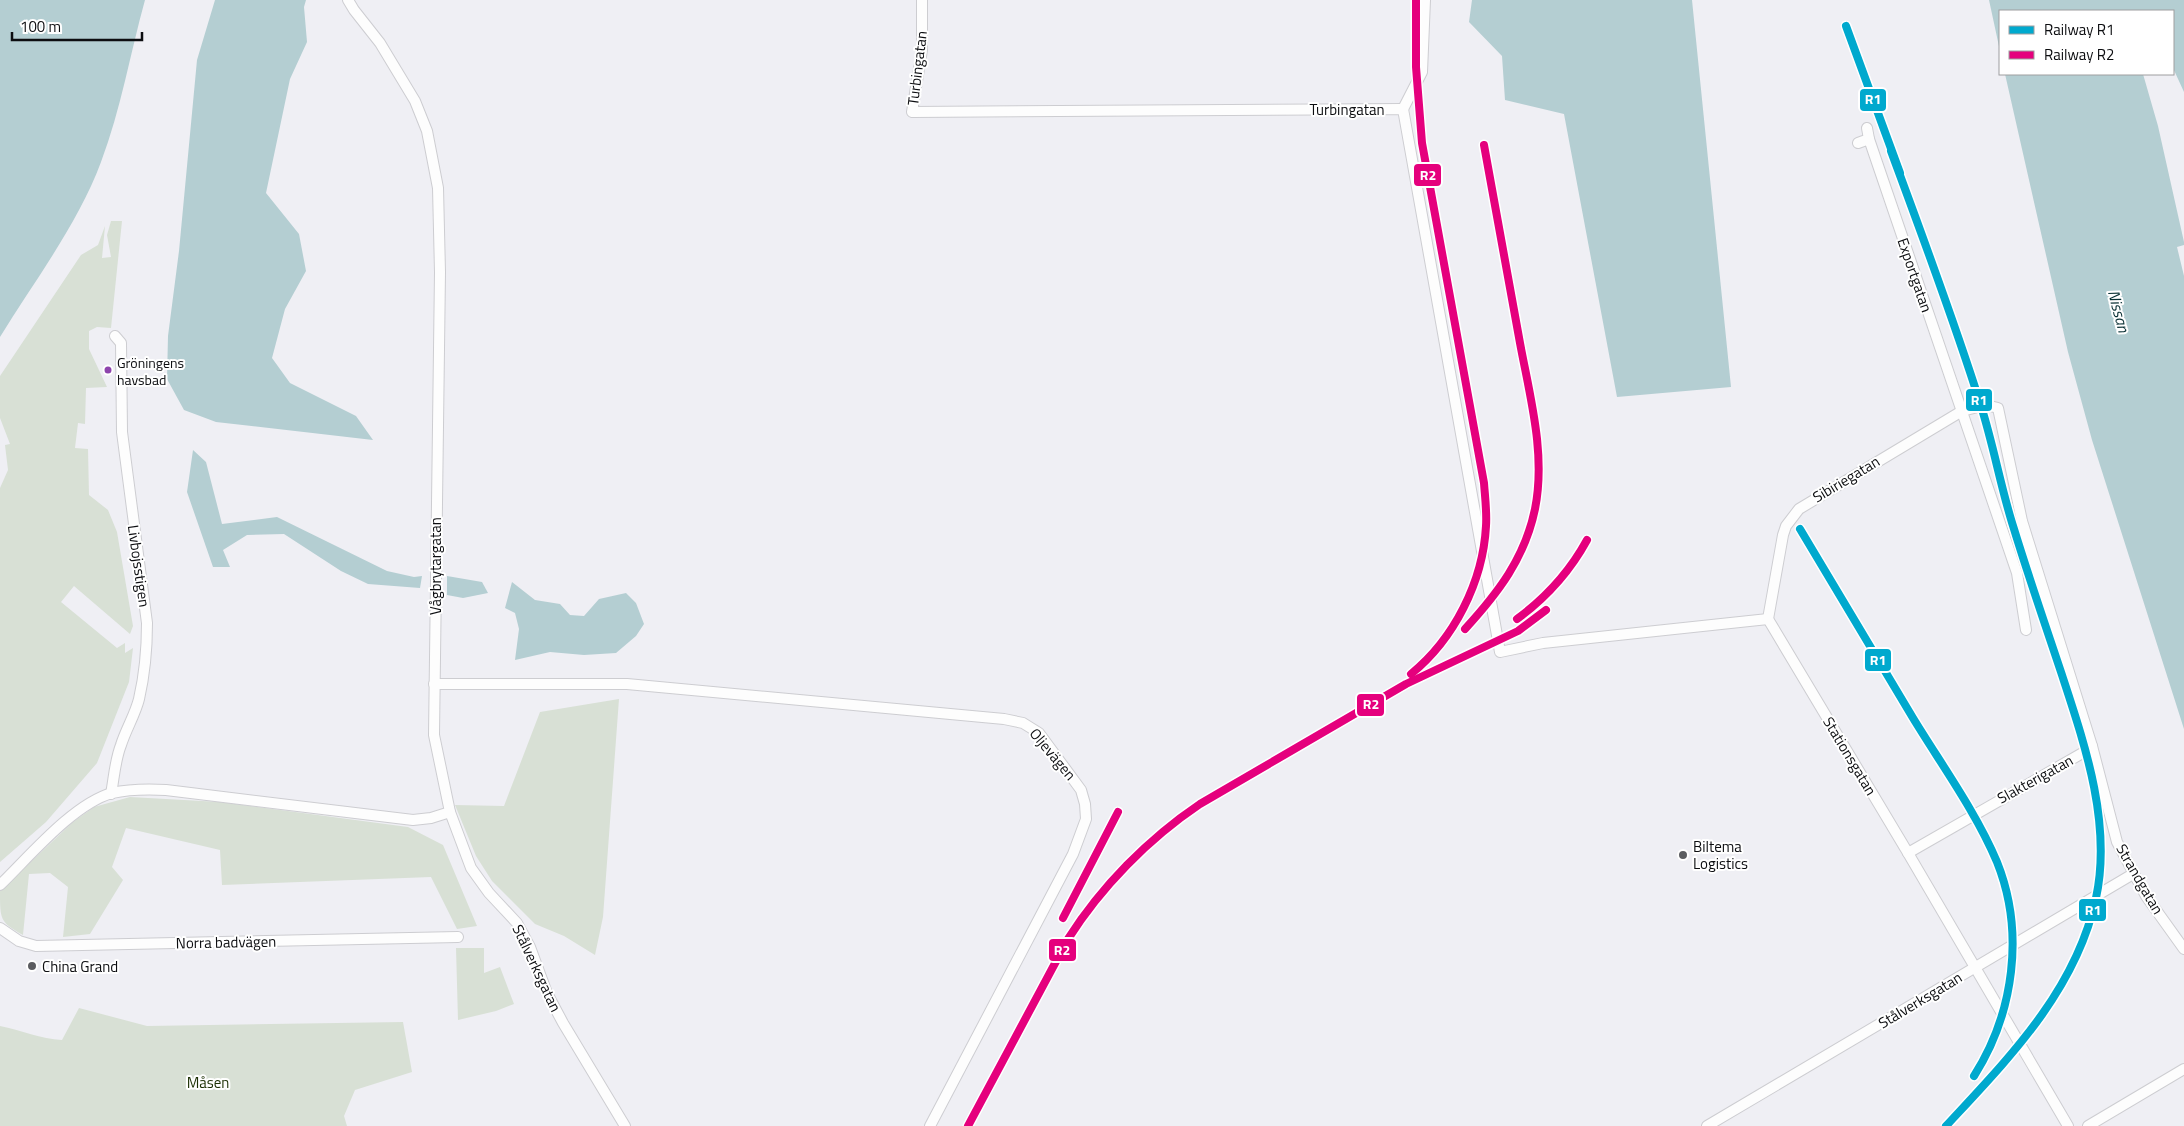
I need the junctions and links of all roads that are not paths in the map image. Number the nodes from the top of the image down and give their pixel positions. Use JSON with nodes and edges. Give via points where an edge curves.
{"nodes":[{"id":1,"x":348,"y":0,"type":"edge"},
{"id":2,"x":922,"y":0,"type":"edge"},
{"id":3,"x":1425,"y":0,"type":"edge"},
{"id":4,"x":1403,"y":109,"type":"junction"},
{"id":5,"x":1867,"y":128,"type":"dead end"},
{"id":6,"x":1869,"y":139,"type":"junction"},
{"id":7,"x":1858,"y":143,"type":"dead end"},
{"id":8,"x":115,"y":336,"type":"dead end"},
{"id":9,"x":1962,"y":411,"type":"junction"},
{"id":10,"x":1768,"y":619,"type":"junction"},
{"id":11,"x":2026,"y":630,"type":"dead end"},
{"id":12,"x":434,"y":684,"type":"junction"},
{"id":13,"x":2092,"y":746,"type":"junction"},
{"id":14,"x":111,"y":794,"type":"junction"},
{"id":15,"x":450,"y":812,"type":"junction"},
{"id":16,"x":1908,"y":853,"type":"junction"},
{"id":17,"x":2133,"y":874,"type":"junction"},
{"id":18,"x":0,"y":885,"type":"edge"},
{"id":19,"x":0,"y":928,"type":"edge"},
{"id":20,"x":458,"y":937,"type":"dead end"},
{"id":21,"x":2184,"y":949,"type":"edge"},
{"id":22,"x":1974,"y":968,"type":"junction"},
{"id":23,"x":2184,"y":1069,"type":"edge"},
{"id":24,"x":625,"y":1126,"type":"edge"},
{"id":25,"x":930,"y":1126,"type":"edge"},
{"id":26,"x":1707,"y":1126,"type":"edge"},
{"id":27,"x":2068,"y":1126,"type":"edge"},
{"id":28,"x":2088,"y":1126,"type":"edge"}],
"edges":[{"from":1,"to":12,"type":"street","name":"Vågbrytargatan","via":[[380,43],[415,101],[427,130],[438,188],[440,272]]},
{"from":2,"to":4,"type":"street","name":"Turbingatan","via":[[922,50],[912,112]]},
{"from":3,"to":4,"type":"street","via":[[1422,72]]},
{"from":4,"to":10,"type":"street","name":"Turbingatan","via":[[1500,652],[1543,643]]},
{"from":5,"to":6,"type":"street","name":"Exportgatan"},
{"from":6,"to":7,"type":"street"},
{"from":6,"to":9,"type":"street","name":"Exportgatan"},
{"from":8,"to":14,"type":"street","name":"Livbojsstigen","via":[[121,343],[122,432],[147,644],[139,700],[120,745]]},
{"from":9,"to":10,"type":"street","name":"Sibiriegatan","via":[[1798,509],[1783,534]]},
{"from":9,"to":11,"type":"street","name":"Exportgatan","via":[[2017,573]]},
{"from":9,"to":13,"type":"street","name":"Sibiriegatan","via":[[1986,405],[1998,408],[2022,521]]},
{"from":10,"to":16,"type":"street","name":"Stationsgatan"},
{"from":12,"to":15,"type":"street","name":"Vågbrytargatan","via":[[434,735]]},
{"from":12,"to":25,"type":"street","name":"Oljevägen","via":[[627,684],[1013,721],[1030,726],[1038,733],[1081,790],[1086,812],[1079,841]]},
{"from":13,"to":16,"type":"street","name":"Slakterigatan"},
{"from":13,"to":17,"type":"street","name":"Strandgatan","via":[[2108,815]]},
{"from":14,"to":15,"type":"street","via":[[166,790],[413,820]]},
{"from":14,"to":18,"type":"street","via":[[70,817]]},
{"from":15,"to":24,"type":"street","name":"Stålverksgatan","via":[[471,868],[517,923],[547,993]]},
{"from":16,"to":22,"type":"street","name":"Stationsgatan"},
{"from":17,"to":21,"type":"street","name":"Strandgatan"},
{"from":17,"to":22,"type":"street","name":"Stålverksgatan"},
{"from":19,"to":20,"type":"street","name":"Norra badvägen","via":[[19,941],[36,946]]},
{"from":22,"to":26,"type":"street","name":"Stålverksgatan"},
{"from":22,"to":27,"type":"street","name":"Stationsgatan"},
{"from":23,"to":28,"type":"street"}]}
